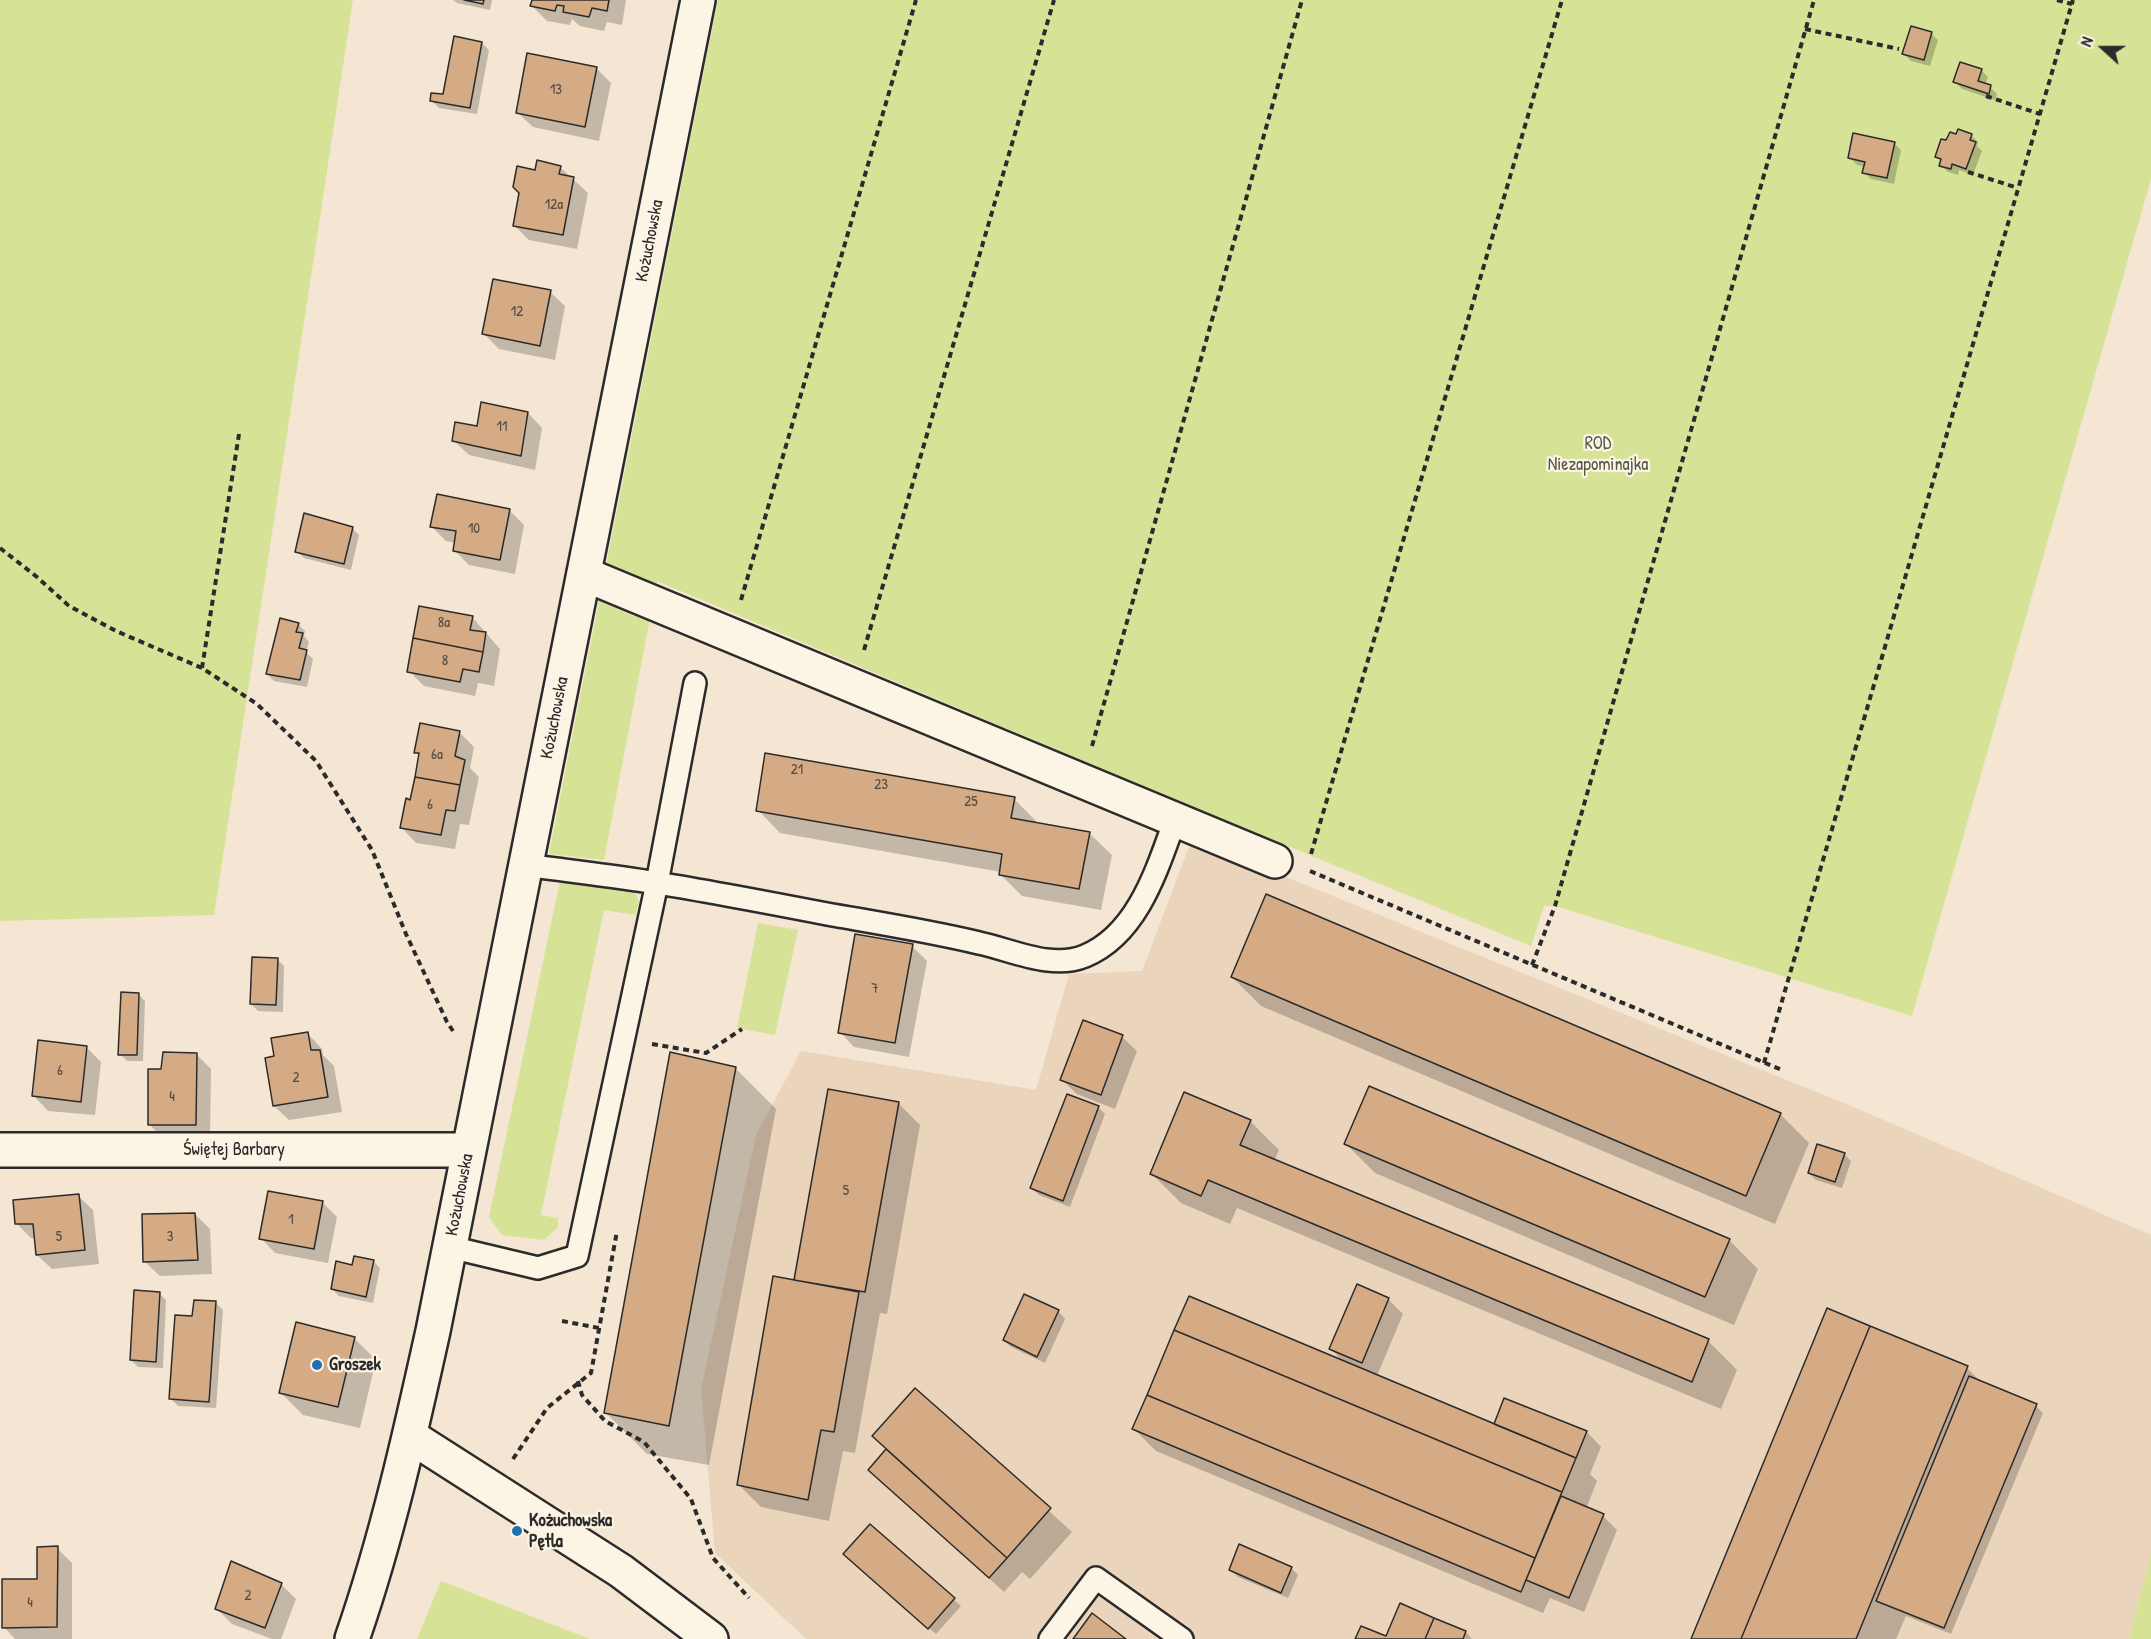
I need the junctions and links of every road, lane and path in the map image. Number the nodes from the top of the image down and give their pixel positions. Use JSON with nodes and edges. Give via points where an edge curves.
{"nodes":[{"id":1,"x":698,"y":0,"type":"edge"},
{"id":2,"x":916,"y":0,"type":"edge"},
{"id":3,"x":1054,"y":0,"type":"edge"},
{"id":4,"x":1302,"y":0,"type":"edge"},
{"id":5,"x":1562,"y":0,"type":"edge"},
{"id":6,"x":1814,"y":0,"type":"edge"},
{"id":7,"x":2058,"y":0,"type":"edge"},
{"id":8,"x":2072,"y":2,"type":"edge"},
{"id":9,"x":1805,"y":29,"type":"junction"},
{"id":10,"x":1899,"y":49,"type":"dead end"},
{"id":11,"x":1986,"y":96,"type":"dead end"},
{"id":12,"x":2040,"y":114,"type":"junction"},
{"id":13,"x":1968,"y":172,"type":"dead end"},
{"id":14,"x":2018,"y":188,"type":"junction"},
{"id":15,"x":240,"y":434,"type":"dead end"},
{"id":16,"x":0,"y":548,"type":"edge"},
{"id":17,"x":584,"y":574,"type":"junction"},
{"id":18,"x":730,"y":635,"type":"junction"},
{"id":19,"x":202,"y":668,"type":"junction"},
{"id":20,"x":695,"y":682,"type":"dead end"},
{"id":21,"x":853,"y":686,"type":"junction"},
{"id":22,"x":1082,"y":781,"type":"junction"},
{"id":23,"x":1175,"y":820,"type":"junction"},
{"id":24,"x":1275,"y":861,"type":"dead end"},
{"id":25,"x":526,"y":865,"type":"junction"},
{"id":26,"x":657,"y":883,"type":"junction"},
{"id":27,"x":1532,"y":965,"type":"junction"},
{"id":28,"x":742,"y":1029,"type":"dead end"},
{"id":29,"x":651,"y":1044,"type":"dead end"},
{"id":30,"x":1764,"y":1063,"type":"junction"},
{"id":31,"x":1782,"y":1070,"type":"dead end"},
{"id":32,"x":483,"y":1076,"type":"junction"},
{"id":33,"x":0,"y":1150,"type":"edge"},
{"id":34,"x":468,"y":1150,"type":"junction"},
{"id":35,"x":618,"y":1226,"type":"dead end"},
{"id":36,"x":450,"y":1247,"type":"junction"},
{"id":37,"x":562,"y":1321,"type":"dead end"},
{"id":38,"x":599,"y":1328,"type":"junction"},
{"id":39,"x":578,"y":1381,"type":"junction"},
{"id":40,"x":410,"y":1436,"type":"junction"},
{"id":41,"x":493,"y":1489,"type":"junction"},
{"id":42,"x":749,"y":1598,"type":"dead end"},
{"id":43,"x":352,"y":1639,"type":"edge"},
{"id":44,"x":711,"y":1639,"type":"edge"},
{"id":45,"x":1050,"y":1639,"type":"edge"},
{"id":46,"x":1182,"y":1639,"type":"edge"}],
"edges":[{"from":1,"to":17,"type":"main road","name":"Kożuchowska"},
{"from":2,"to":18,"type":"path"},
{"from":3,"to":21,"type":"path"},
{"from":4,"to":22,"type":"path"},
{"from":5,"to":27,"type":"path","via":[[1306,870]]},
{"from":6,"to":9,"type":"path"},
{"from":7,"to":8,"type":"path"},
{"from":8,"to":12,"type":"path"},
{"from":9,"to":10,"type":"path"},
{"from":9,"to":27,"type":"path","via":[[1555,906]]},
{"from":11,"to":12,"type":"path"},
{"from":12,"to":14,"type":"path"},
{"from":13,"to":14,"type":"path"},
{"from":14,"to":30,"type":"path"},
{"from":15,"to":19,"type":"path"},
{"from":16,"to":19,"type":"path","via":[[69,606]]},
{"from":17,"to":18,"type":"main road"},
{"from":17,"to":25,"type":"main road","name":"Kożuchowska"},
{"from":18,"to":21,"type":"main road"},
{"from":19,"to":32,"type":"path","via":[[257,704],[316,761],[372,850],[447,1022]]},
{"from":20,"to":26,"type":"lane"},
{"from":21,"to":22,"type":"main road"},
{"from":22,"to":23,"type":"main road"},
{"from":23,"to":24,"type":"main road"},
{"from":23,"to":26,"type":"lane","via":[[1155,874],[1121,931],[1104,947],[1064,961]]},
{"from":25,"to":26,"type":"lane"},
{"from":25,"to":32,"type":"main road","name":"Kożuchowska"},
{"from":26,"to":36,"type":"lane","via":[[578,1256],[538,1268]]},
{"from":27,"to":30,"type":"path"},
{"from":28,"to":29,"type":"path","via":[[706,1053]]},
{"from":30,"to":31,"type":"path"},
{"from":32,"to":34,"type":"main road","name":"Kożuchowska"},
{"from":33,"to":34,"type":"main road","name":"Świętej Barbary"},
{"from":34,"to":36,"type":"main road","name":"Kożuchowska"},
{"from":35,"to":38,"type":"path"},
{"from":36,"to":40,"type":"main road","name":"Kożuchowska"},
{"from":37,"to":38,"type":"path"},
{"from":38,"to":39,"type":"path","via":[[591,1372]]},
{"from":39,"to":41,"type":"path","via":[[547,1408]]},
{"from":39,"to":42,"type":"path","via":[[582,1395],[605,1421],[644,1442],[691,1498],[713,1558]]},
{"from":40,"to":41,"type":"main road"},
{"from":40,"to":43,"type":"main road","name":"Kożuchowska"},
{"from":41,"to":44,"type":"main road","via":[[621,1571]]},
{"from":45,"to":46,"type":"lane","via":[[1096,1578]]}]}
